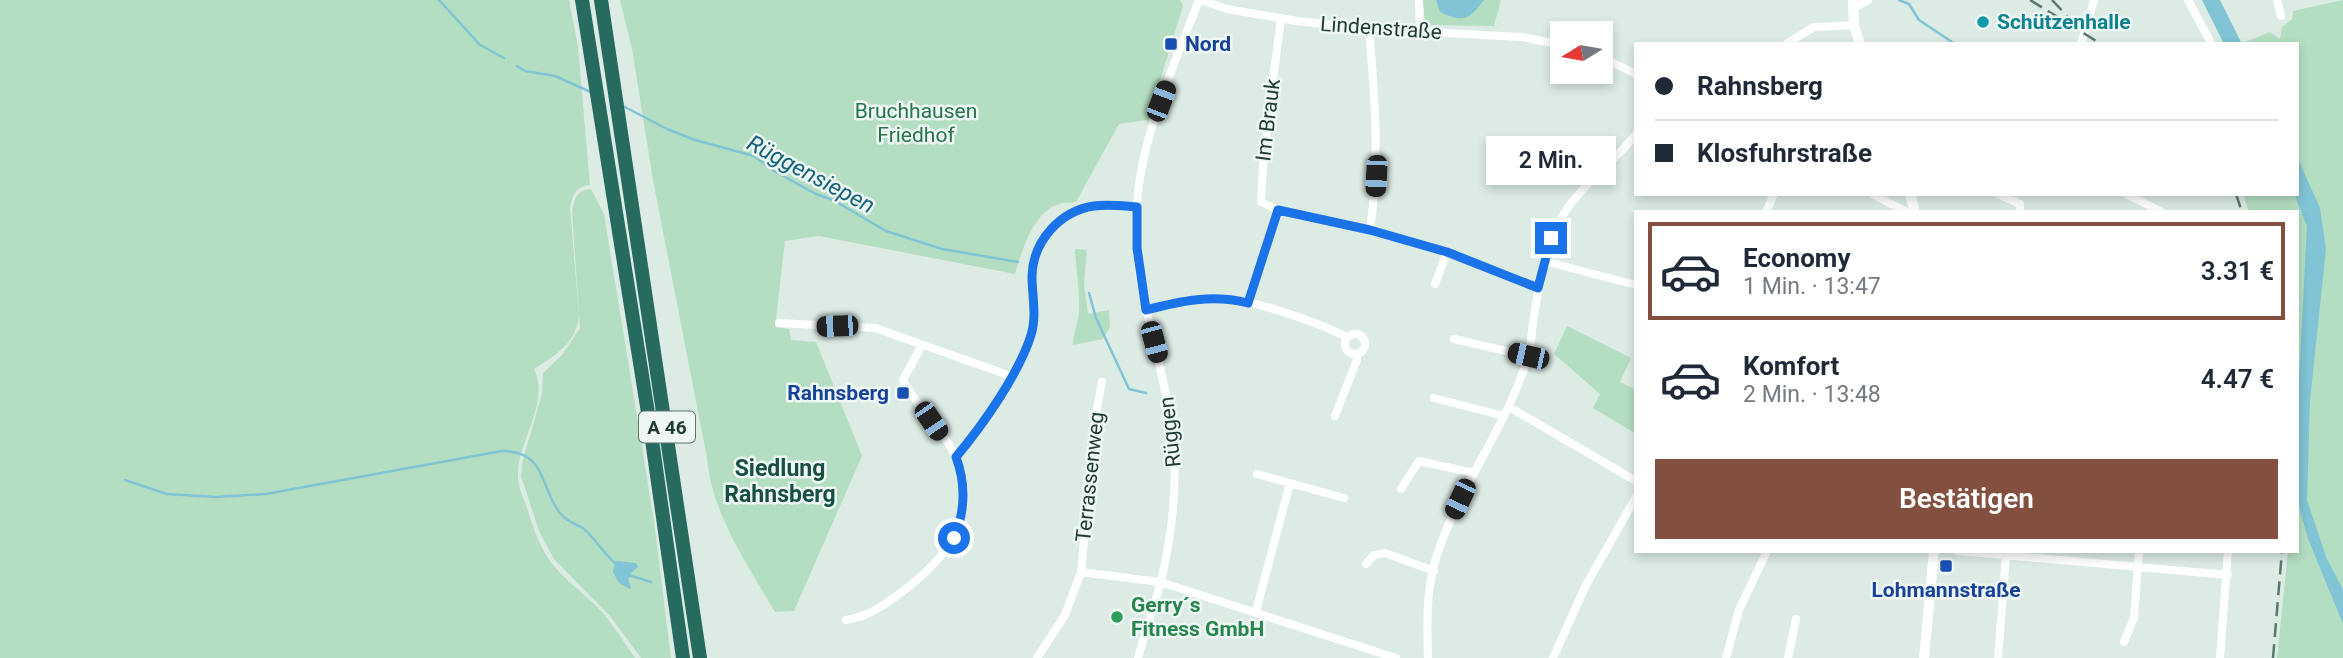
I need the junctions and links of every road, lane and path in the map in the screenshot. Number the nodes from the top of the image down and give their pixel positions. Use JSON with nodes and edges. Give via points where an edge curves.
{"nodes":[{"id":1,"x":582,"y":0,"type":"edge"},
{"id":2,"x":601,"y":0,"type":"edge"},
{"id":3,"x":1200,"y":0,"type":"edge"},
{"id":4,"x":1419,"y":0,"type":"edge"},
{"id":5,"x":1868,"y":0,"type":"edge"},
{"id":6,"x":2094,"y":0,"type":"edge"},
{"id":7,"x":2188,"y":0,"type":"edge"},
{"id":8,"x":2277,"y":0,"type":"edge"},
{"id":9,"x":1852,"y":5,"type":"edge"},
{"id":10,"x":2281,"y":16,"type":"dead end"},
{"id":11,"x":1281,"y":18,"type":"junction"},
{"id":12,"x":1854,"y":25,"type":"junction"},
{"id":13,"x":1369,"y":29,"type":"junction"},
{"id":14,"x":1420,"y":32,"type":"junction"},
{"id":15,"x":1789,"y":42,"type":"edge"},
{"id":16,"x":1859,"y":42,"type":"edge"},
{"id":17,"x":2082,"y":42,"type":"edge"},
{"id":18,"x":2210,"y":42,"type":"edge"},
{"id":19,"x":1550,"y":43,"type":"edge"},
{"id":20,"x":1614,"y":63,"type":"edge"},
{"id":21,"x":1634,"y":73,"type":"edge"},
{"id":22,"x":1634,"y":136,"type":"edge"},
{"id":23,"x":1876,"y":196,"type":"edge"},
{"id":24,"x":2002,"y":196,"type":"edge"},
{"id":25,"x":2130,"y":196,"type":"edge"},
{"id":26,"x":1137,"y":207,"type":"junction"},
{"id":27,"x":1278,"y":210,"type":"junction"},
{"id":28,"x":1903,"y":210,"type":"edge"},
{"id":29,"x":2020,"y":210,"type":"edge"},
{"id":30,"x":2158,"y":210,"type":"edge"},
{"id":31,"x":1370,"y":230,"type":"junction"},
{"id":32,"x":1447,"y":252,"type":"junction"},
{"id":33,"x":1544,"y":261,"type":"junction"},
{"id":34,"x":1435,"y":284,"type":"dead end"},
{"id":35,"x":1634,"y":284,"type":"edge"},
{"id":36,"x":1538,"y":288,"type":"junction"},
{"id":37,"x":1248,"y":303,"type":"junction"},
{"id":38,"x":1146,"y":310,"type":"junction"},
{"id":39,"x":779,"y":323,"type":"dead end"},
{"id":40,"x":1348,"y":337,"type":"junction"},
{"id":41,"x":1454,"y":339,"type":"dead end"},
{"id":42,"x":922,"y":345,"type":"junction"},
{"id":43,"x":1356,"y":354,"type":"junction"},
{"id":44,"x":1528,"y":356,"type":"junction"},
{"id":45,"x":1011,"y":376,"type":"junction"},
{"id":46,"x":1102,"y":382,"type":"dead end"},
{"id":47,"x":1434,"y":398,"type":"dead end"},
{"id":48,"x":1507,"y":411,"type":"junction"},
{"id":49,"x":1335,"y":416,"type":"dead end"},
{"id":50,"x":956,"y":457,"type":"junction"},
{"id":51,"x":1474,"y":473,"type":"junction"},
{"id":52,"x":1257,"y":474,"type":"dead end"},
{"id":53,"x":1634,"y":480,"type":"edge"},
{"id":54,"x":1290,"y":482,"type":"junction"},
{"id":55,"x":1401,"y":489,"type":"dead end"},
{"id":56,"x":1344,"y":498,"type":"dead end"},
{"id":57,"x":1634,"y":501,"type":"edge"},
{"id":58,"x":1766,"y":553,"type":"edge"},
{"id":59,"x":1934,"y":553,"type":"edge"},
{"id":60,"x":1982,"y":553,"type":"edge"},
{"id":61,"x":2139,"y":553,"type":"edge"},
{"id":62,"x":2228,"y":553,"type":"edge"},
{"id":63,"x":2006,"y":555,"type":"junction"},
{"id":64,"x":1366,"y":564,"type":"dead end"},
{"id":65,"x":2138,"y":566,"type":"junction"},
{"id":66,"x":1434,"y":571,"type":"junction"},
{"id":67,"x":1081,"y":572,"type":"junction"},
{"id":68,"x":2228,"y":575,"type":"junction"},
{"id":69,"x":1160,"y":582,"type":"junction"},
{"id":70,"x":1256,"y":611,"type":"junction"},
{"id":71,"x":1796,"y":619,"type":"dead end"},
{"id":72,"x":846,"y":620,"type":"dead end"},
{"id":73,"x":2124,"y":642,"type":"dead end"},
{"id":74,"x":683,"y":658,"type":"edge"},
{"id":75,"x":701,"y":658,"type":"edge"},
{"id":76,"x":1037,"y":658,"type":"edge"},
{"id":77,"x":1138,"y":658,"type":"edge"},
{"id":78,"x":1396,"y":658,"type":"edge"},
{"id":79,"x":1428,"y":658,"type":"edge"},
{"id":80,"x":1553,"y":658,"type":"edge"},
{"id":81,"x":1726,"y":658,"type":"edge"},
{"id":82,"x":1788,"y":658,"type":"edge"},
{"id":83,"x":1924,"y":658,"type":"edge"},
{"id":84,"x":1998,"y":658,"type":"edge"},
{"id":85,"x":2220,"y":658,"type":"edge"}],
"edges":[{"from":1,"to":74,"type":"highway","number":"A 46"},
{"from":2,"to":75,"type":"highway","number":"A 46"},
{"from":3,"to":11,"type":"street","name":"Lindenstraße"},
{"from":3,"to":26,"type":"street","name":"Rüggen","via":[[1147,142]]},
{"from":4,"to":14,"type":"street"},
{"from":5,"to":9,"type":"street"},
{"from":6,"to":17,"type":"street"},
{"from":7,"to":18,"type":"street"},
{"from":8,"to":10,"type":"street"},
{"from":9,"to":12,"type":"street"},
{"from":11,"to":13,"type":"street","name":"Lindenstraße"},
{"from":11,"to":27,"type":"street","name":"Im Brauk","via":[[1260,196],[1265,205]]},
{"from":12,"to":15,"type":"street","via":[[1814,27]]},
{"from":12,"to":16,"type":"street"},
{"from":13,"to":14,"type":"street","name":"Lindenstraße"},
{"from":13,"to":31,"type":"street","via":[[1377,156]]},
{"from":14,"to":19,"type":"street","name":"Lindenstraße"},
{"from":20,"to":21,"type":"street"},
{"from":22,"to":33,"type":"street","via":[[1571,203]]},
{"from":23,"to":28,"type":"street"},
{"from":24,"to":29,"type":"street","via":[[2020,204]]},
{"from":25,"to":30,"type":"street"},
{"from":26,"to":38,"type":"street","name":"Rüggen","via":[[1137,248]]},
{"from":26,"to":45,"type":"street","via":[[1082,209],[1045,236],[1033,265],[1032,330]]},
{"from":27,"to":31,"type":"street"},
{"from":27,"to":37,"type":"street"},
{"from":31,"to":32,"type":"street"},
{"from":32,"to":34,"type":"street"},
{"from":32,"to":36,"type":"street"},
{"from":33,"to":35,"type":"street"},
{"from":33,"to":36,"type":"street"},
{"from":36,"to":44,"type":"street"},
{"from":37,"to":38,"type":"street","via":[[1200,298]]},
{"from":37,"to":40,"type":"street"},
{"from":38,"to":69,"type":"street","name":"Rüggen","via":[[1165,387],[1174,451],[1173,507]]},
{"from":39,"to":42,"type":"street","via":[[869,327]]},
{"from":40,"to":43,"type":"street","via":[[1345,347]]},
{"from":40,"to":43,"type":"street","via":[[1357,334],[1364,340],[1364,348]]},
{"from":41,"to":44,"type":"street"},
{"from":42,"to":45,"type":"street"},
{"from":42,"to":50,"type":"street","via":[[904,380]]},
{"from":43,"to":49,"type":"street"},
{"from":44,"to":48,"type":"street"},
{"from":45,"to":50,"type":"street","via":[[983,424]]},
{"from":46,"to":67,"type":"street","name":"Terrassenweg"},
{"from":47,"to":48,"type":"street"},
{"from":48,"to":51,"type":"street"},
{"from":48,"to":53,"type":"street"},
{"from":50,"to":72,"type":"street","via":[[963,485],[962,514],[944,554],[884,605],[863,618]]},
{"from":51,"to":55,"type":"street","via":[[1419,461]]},
{"from":51,"to":66,"type":"street","via":[[1447,529]]},
{"from":52,"to":54,"type":"street"},
{"from":54,"to":56,"type":"street"},
{"from":54,"to":70,"type":"street"},
{"from":57,"to":80,"type":"street","via":[[1586,585]]},
{"from":58,"to":81,"type":"street","via":[[1739,610]]},
{"from":59,"to":83,"type":"street"},
{"from":60,"to":63,"type":"street"},
{"from":61,"to":65,"type":"street"},
{"from":62,"to":68,"type":"street"},
{"from":63,"to":65,"type":"street"},
{"from":63,"to":84,"type":"street"},
{"from":64,"to":66,"type":"street","via":[[1374,555],[1385,553]]},
{"from":65,"to":68,"type":"street"},
{"from":65,"to":73,"type":"street","via":[[2134,618]]},
{"from":66,"to":79,"type":"street"},
{"from":67,"to":69,"type":"street"},
{"from":67,"to":76,"type":"street","name":"Terrassenweg","via":[[1065,615]]},
{"from":68,"to":85,"type":"street"},
{"from":69,"to":70,"type":"street"},
{"from":69,"to":77,"type":"street","name":"Rüggen"},
{"from":70,"to":78,"type":"street"},
{"from":71,"to":82,"type":"street"}]}
